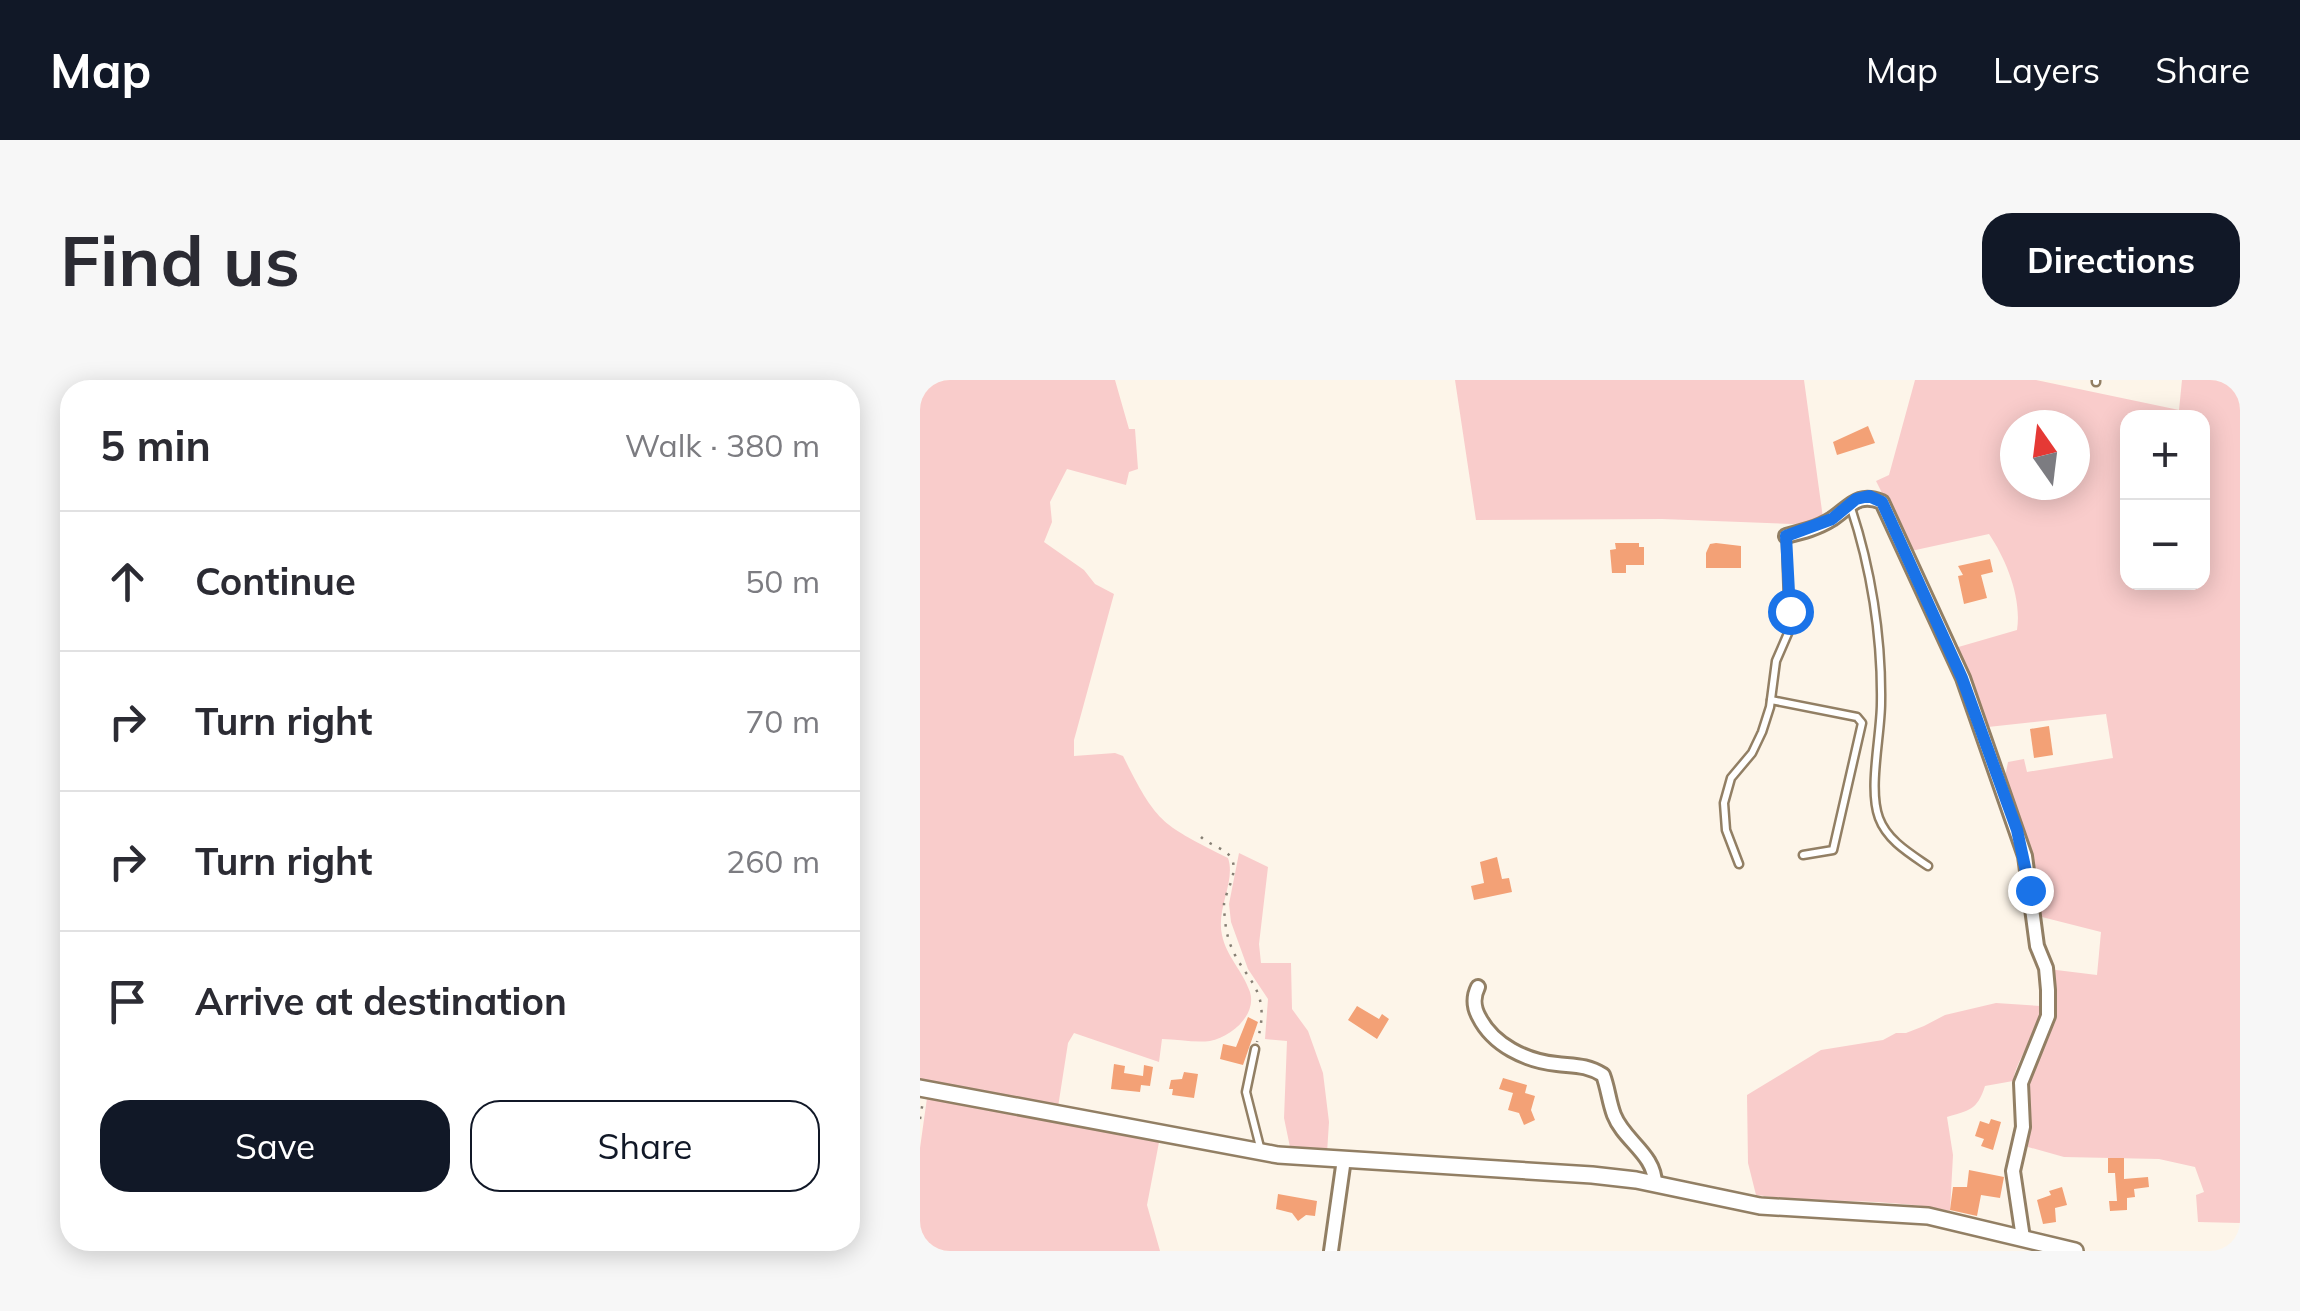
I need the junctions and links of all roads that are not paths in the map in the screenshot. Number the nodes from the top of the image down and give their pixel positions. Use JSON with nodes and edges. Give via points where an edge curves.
{"nodes":[{"id":1,"x":1850,"y":504,"type":"junction"},
{"id":2,"x":1786,"y":536,"type":"joint"},
{"id":3,"x":1770,"y":700,"type":"junction"},
{"id":4,"x":1803,"y":855,"type":"dead end"},
{"id":5,"x":1739,"y":864,"type":"dead end"},
{"id":6,"x":1928,"y":866,"type":"dead end"},
{"id":7,"x":1478,"y":986,"type":"dead end"},
{"id":8,"x":1255,"y":1049,"type":"road end"},
{"id":9,"x":922,"y":1088,"type":"edge"},
{"id":10,"x":1261,"y":1152,"type":"junction"},
{"id":11,"x":1344,"y":1160,"type":"junction"},
{"id":12,"x":1655,"y":1184,"type":"junction"},
{"id":13,"x":2033,"y":1244,"type":"edge"},
{"id":14,"x":1331,"y":1251,"type":"edge"},
{"id":15,"x":2075,"y":1251,"type":"edge"}],
"edges":[{"from":1,"to":2,"type":"street","via":[[1832,519]]},
{"from":1,"to":6,"type":"lane","via":[[1872,583],[1882,700],[1876,807],[1884,828]]},
{"from":1,"to":13,"type":"street","via":[[1869,496],[1882,502],[1894,523],[1962,678],[2025,856],[2048,990],[2048,1016],[2021,1083],[2023,1127],[2013,1171]]},
{"from":2,"to":3,"type":"lane","via":[[1789,631]]},
{"from":3,"to":4,"type":"lane","via":[[1858,716],[1862,723],[1833,850]]},
{"from":3,"to":5,"type":"lane","via":[[1752,753],[1726,790],[1724,818]]},
{"from":7,"to":12,"type":"street","via":[[1474,1009],[1491,1037],[1534,1060],[1588,1066],[1603,1075],[1615,1118],[1649,1161]]},
{"from":8,"to":10,"type":"lane","via":[[1246,1092]]},
{"from":9,"to":10,"type":"street"},
{"from":10,"to":11,"type":"street"},
{"from":11,"to":12,"type":"street"},
{"from":11,"to":14,"type":"street"},
{"from":12,"to":13,"type":"street","via":[[1760,1206],[1928,1216]]},
{"from":13,"to":15,"type":"street"}]}
